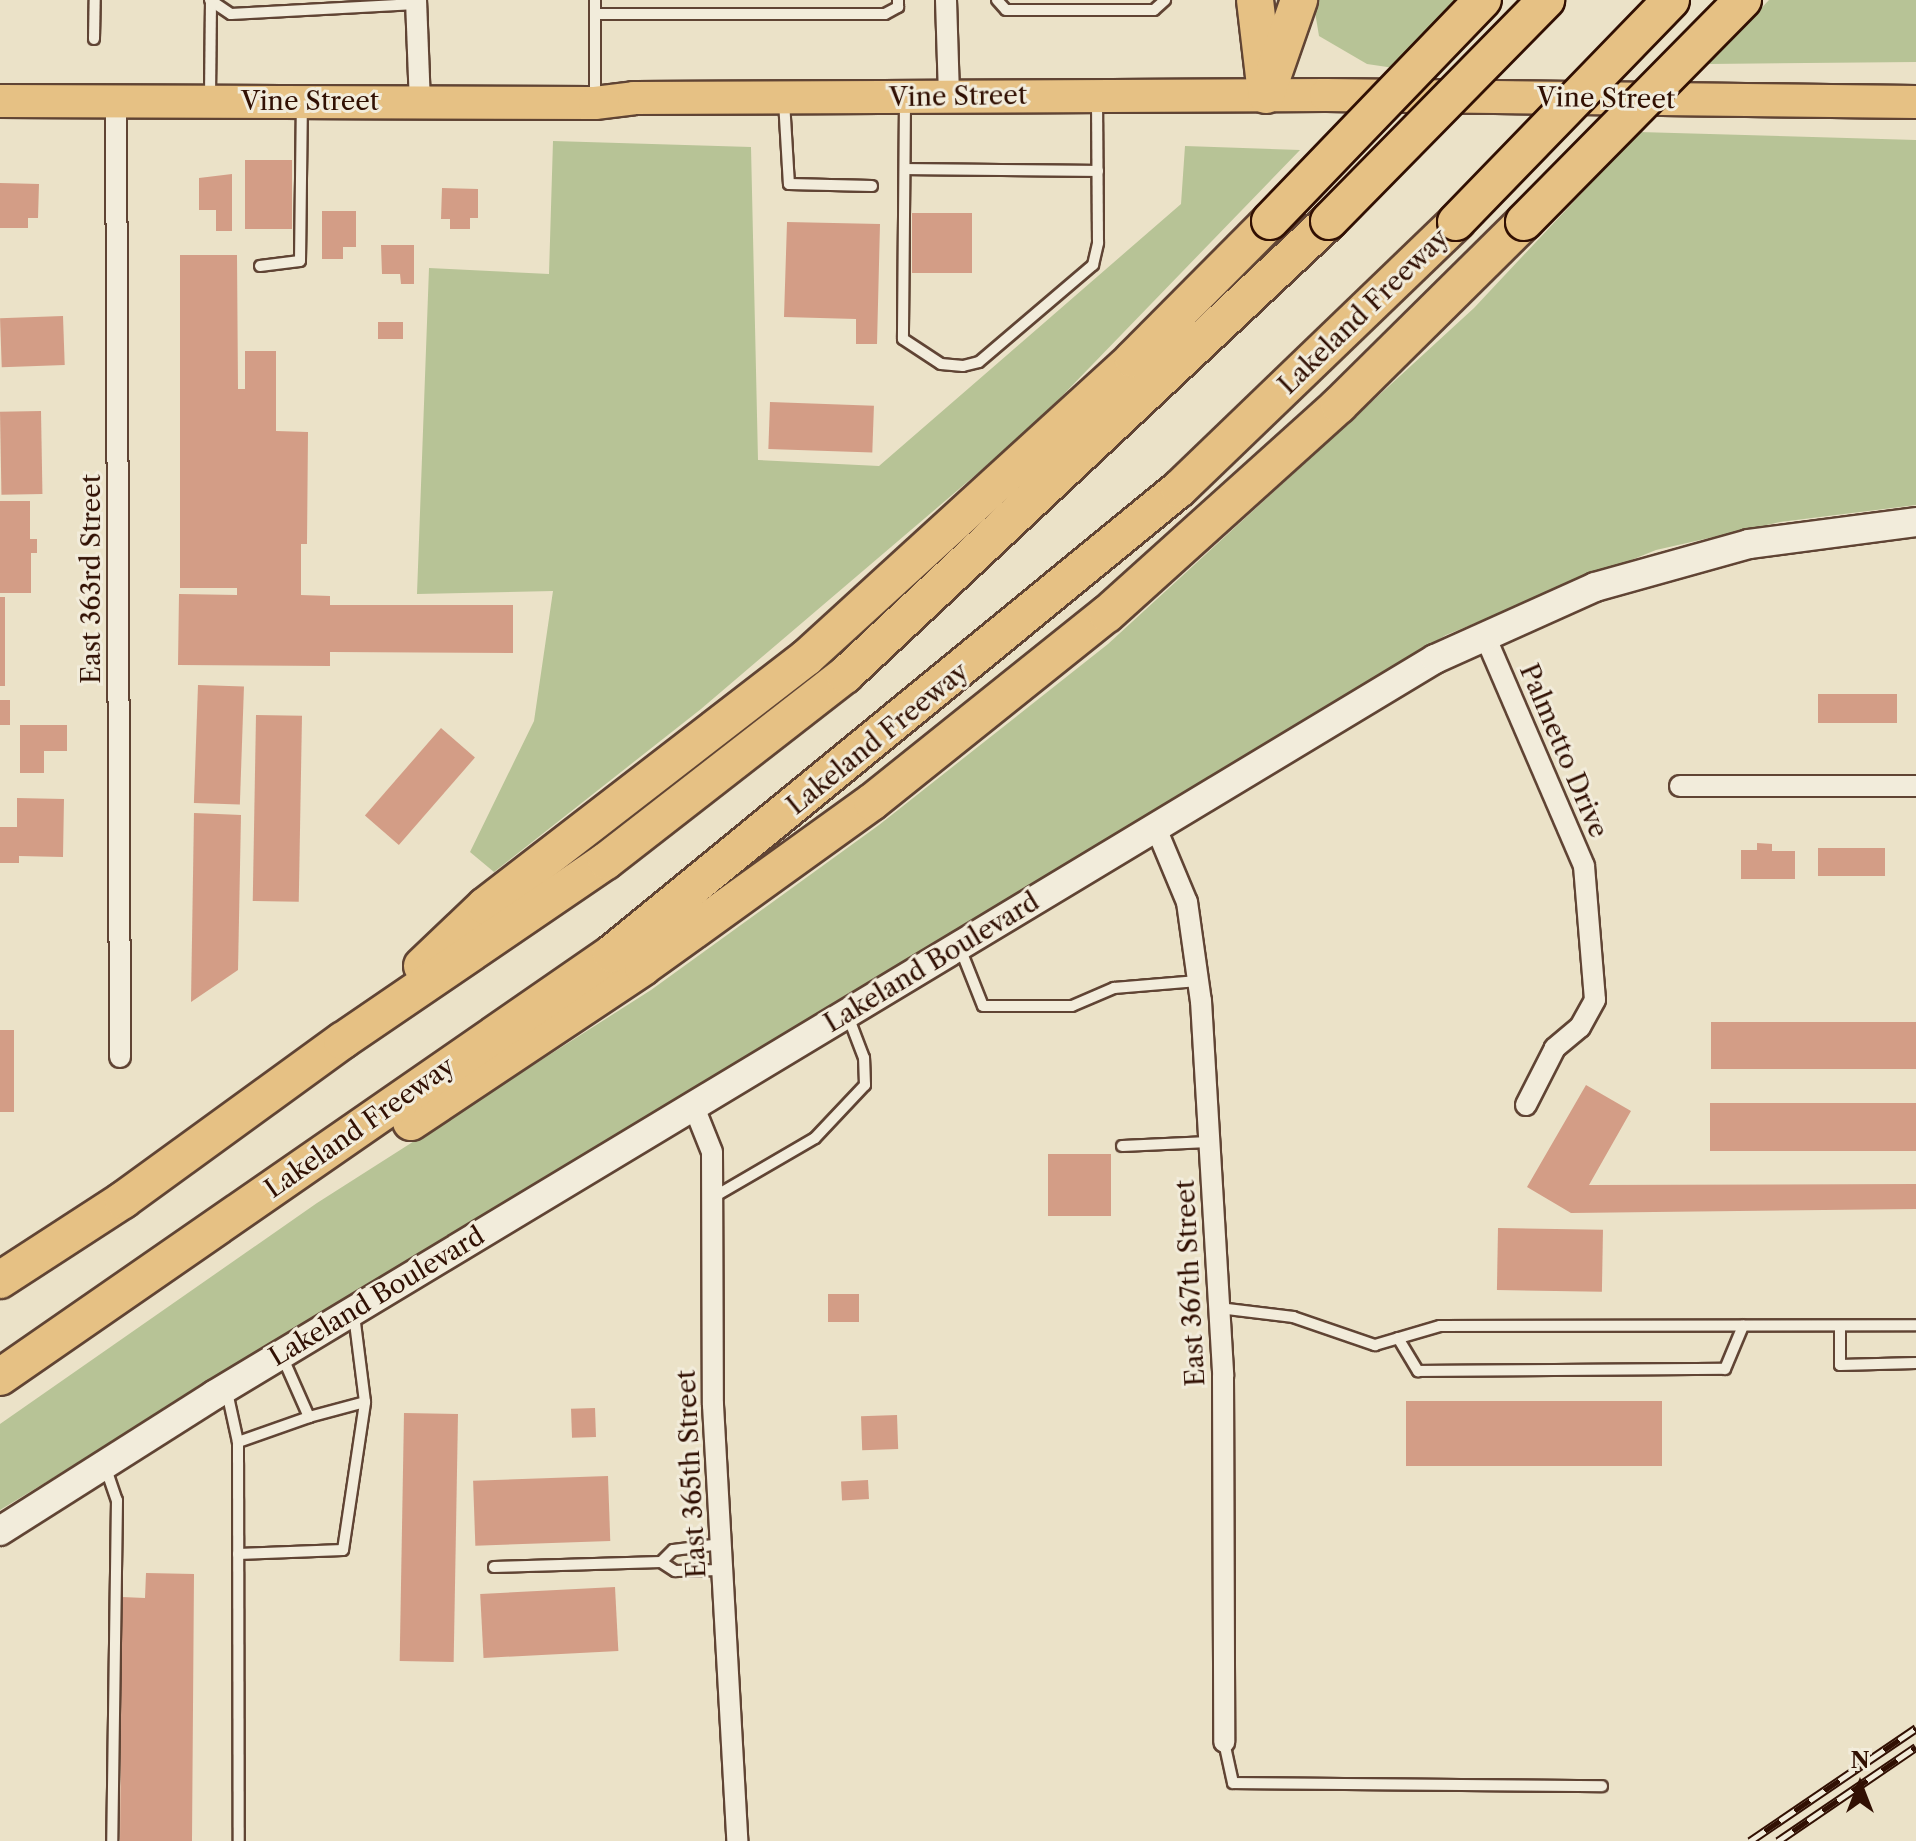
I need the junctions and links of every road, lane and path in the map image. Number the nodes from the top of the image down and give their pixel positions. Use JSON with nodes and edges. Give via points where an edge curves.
{"nodes":[{"id":1,"x":95,"y":0,"type":"edge"},
{"id":2,"x":595,"y":0,"type":"edge"},
{"id":3,"x":898,"y":0,"type":"edge"},
{"id":4,"x":946,"y":0,"type":"edge"},
{"id":5,"x":997,"y":0,"type":"edge"},
{"id":6,"x":1165,"y":0,"type":"edge"},
{"id":7,"x":1255,"y":0,"type":"edge"},
{"id":8,"x":1299,"y":0,"type":"edge"},
{"id":9,"x":1483,"y":0,"type":"edge"},
{"id":10,"x":1546,"y":0,"type":"edge"},
{"id":11,"x":1671,"y":0,"type":"edge"},
{"id":12,"x":1743,"y":0,"type":"edge"},
{"id":13,"x":211,"y":1,"type":"edge"},
{"id":14,"x":416,"y":2,"type":"edge"},
{"id":15,"x":595,"y":14,"type":"junction"},
{"id":16,"x":94,"y":39,"type":"dead end"},
{"id":17,"x":1266,"y":95,"type":"junction"},
{"id":18,"x":1097,"y":96,"type":"junction"},
{"id":19,"x":905,"y":97,"type":"junction"},
{"id":20,"x":949,"y":97,"type":"junction"},
{"id":21,"x":784,"y":99,"type":"junction"},
{"id":22,"x":0,"y":101,"type":"edge"},
{"id":23,"x":116,"y":102,"type":"junction"},
{"id":24,"x":210,"y":102,"type":"junction"},
{"id":25,"x":302,"y":102,"type":"junction"},
{"id":26,"x":420,"y":102,"type":"junction"},
{"id":27,"x":1916,"y":102,"type":"edge"},
{"id":28,"x":595,"y":103,"type":"junction"},
{"id":29,"x":905,"y":169,"type":"junction"},
{"id":30,"x":1098,"y":171,"type":"junction"},
{"id":31,"x":872,"y":186,"type":"dead end"},
{"id":32,"x":260,"y":266,"type":"dead end"},
{"id":33,"x":1916,"y":522,"type":"edge"},
{"id":34,"x":1485,"y":636,"type":"junction"},
{"id":35,"x":1680,"y":786,"type":"dead end"},
{"id":36,"x":1916,"y":786,"type":"edge"},
{"id":37,"x":1156,"y":828,"type":"junction"},
{"id":38,"x":959,"y":947,"type":"junction"},
{"id":39,"x":1198,"y":981,"type":"junction"},
{"id":40,"x":847,"y":1014,"type":"junction"},
{"id":41,"x":342,"y":1041,"type":"junction"},
{"id":42,"x":120,"y":1057,"type":"dead end"},
{"id":43,"x":1526,"y":1105,"type":"dead end"},
{"id":44,"x":694,"y":1107,"type":"junction"},
{"id":45,"x":1209,"y":1142,"type":"junction"},
{"id":46,"x":1122,"y":1146,"type":"dead end"},
{"id":47,"x":712,"y":1198,"type":"junction"},
{"id":48,"x":239,"y":1212,"type":"junction"},
{"id":49,"x":0,"y":1280,"type":"edge"},
{"id":50,"x":1219,"y":1308,"type":"junction"},
{"id":51,"x":353,"y":1311,"type":"junction"},
{"id":52,"x":1916,"y":1325,"type":"edge"},
{"id":53,"x":1743,"y":1326,"type":"junction"},
{"id":54,"x":1840,"y":1326,"type":"junction"},
{"id":55,"x":1398,"y":1338,"type":"junction"},
{"id":56,"x":281,"y":1354,"type":"junction"},
{"id":57,"x":1916,"y":1363,"type":"edge"},
{"id":58,"x":0,"y":1377,"type":"edge"},
{"id":59,"x":226,"y":1387,"type":"junction"},
{"id":60,"x":365,"y":1402,"type":"junction"},
{"id":61,"x":309,"y":1417,"type":"junction"},
{"id":62,"x":238,"y":1442,"type":"junction"},
{"id":63,"x":104,"y":1464,"type":"junction"},
{"id":64,"x":0,"y":1531,"type":"edge"},
{"id":65,"x":721,"y":1544,"type":"junction"},
{"id":66,"x":238,"y":1554,"type":"junction"},
{"id":67,"x":661,"y":1562,"type":"junction"},
{"id":68,"x":494,"y":1567,"type":"dead end"},
{"id":69,"x":722,"y":1570,"type":"junction"},
{"id":70,"x":1224,"y":1742,"type":"joint"},
{"id":71,"x":1602,"y":1786,"type":"dead end"},
{"id":72,"x":112,"y":1841,"type":"edge"},
{"id":73,"x":239,"y":1841,"type":"edge"},
{"id":74,"x":737,"y":1841,"type":"edge"}],
"edges":[{"from":1,"to":16,"type":"lane"},
{"from":2,"to":15,"type":"lane"},
{"from":3,"to":15,"type":"lane","via":[[898,7],[885,14]]},
{"from":4,"to":20,"type":"street"},
{"from":5,"to":6,"type":"lane","via":[[1006,10],[1154,10]]},
{"from":7,"to":17,"type":"highway"},
{"from":8,"to":17,"type":"highway"},
{"from":9,"to":41,"type":"highway","bridge":true,"via":[[1133,359],[806,658],[485,906]]},
{"from":10,"to":41,"type":"highway","bridge":true,"via":[[1329,221],[845,675],[606,861]]},
{"from":11,"to":48,"type":"highway","name":"Lakeland Freeway","bridge":true,"via":[[1456,222],[1179,489],[874,744],[611,954]]},
{"from":12,"to":48,"type":"highway","bridge":true,"via":[[1339,405],[1107,614],[872,802],[643,967],[409,1123]]},
{"from":13,"to":14,"type":"lane","via":[[231,14]]},
{"from":13,"to":24,"type":"lane"},
{"from":14,"to":26,"type":"street"},
{"from":15,"to":28,"type":"lane"},
{"from":17,"to":18,"type":"main road","name":"Vine Street"},
{"from":17,"to":27,"type":"main road","name":"Vine Street"},
{"from":18,"to":20,"type":"main road","name":"Vine Street"},
{"from":18,"to":30,"type":"lane"},
{"from":19,"to":20,"type":"main road","name":"Vine Street"},
{"from":19,"to":21,"type":"main road","name":"Vine Street"},
{"from":19,"to":29,"type":"lane"},
{"from":21,"to":28,"type":"main road","name":"Vine Street"},
{"from":21,"to":31,"type":"lane","via":[[789,184]]},
{"from":22,"to":23,"type":"main road","name":"Vine Street"},
{"from":23,"to":24,"type":"main road","name":"Vine Street"},
{"from":23,"to":42,"type":"street","name":"East 363rd Street"},
{"from":24,"to":25,"type":"main road","name":"Vine Street"},
{"from":25,"to":26,"type":"main road","name":"Vine Street"},
{"from":25,"to":32,"type":"lane","via":[[300,261]]},
{"from":26,"to":28,"type":"main road","name":"Vine Street"},
{"from":29,"to":30,"type":"lane"},
{"from":29,"to":30,"type":"lane","via":[[903,339],[941,364],[963,366],[979,362],[1093,265]]},
{"from":33,"to":34,"type":"street","name":"Lakeland Boulevard","via":[[1749,544],[1595,587]]},
{"from":34,"to":37,"type":"street","name":"Lakeland Boulevard","via":[[1435,659]]},
{"from":34,"to":43,"type":"street","name":"Palmetto Drive","via":[[1584,866],[1595,1000],[1580,1027],[1555,1048]]},
{"from":35,"to":36,"type":"street"},
{"from":37,"to":38,"type":"street","name":"Lakeland Boulevard"},
{"from":37,"to":39,"type":"street","name":"East 367th Street","via":[[1187,902]]},
{"from":38,"to":39,"type":"lane","via":[[983,1006],[1072,1006],[1114,988]]},
{"from":38,"to":40,"type":"street","name":"Lakeland Boulevard"},
{"from":39,"to":45,"type":"street","name":"East 367th Street"},
{"from":40,"to":44,"type":"street","name":"Lakeland Boulevard"},
{"from":40,"to":47,"type":"lane","via":[[864,1058],[865,1085],[815,1138]]},
{"from":41,"to":49,"type":"highway","via":[[123,1200]]},
{"from":44,"to":47,"type":"street","name":"East 365th Street","via":[[712,1152]]},
{"from":44,"to":51,"type":"street","name":"Lakeland Boulevard"},
{"from":45,"to":46,"type":"lane"},
{"from":45,"to":50,"type":"street","name":"East 367th Street"},
{"from":47,"to":65,"type":"street","name":"East 365th Street","via":[[713,1405]]},
{"from":48,"to":58,"type":"highway","name":"Lakeland Freeway"},
{"from":50,"to":55,"type":"lane","via":[[1293,1317],[1375,1345]]},
{"from":50,"to":70,"type":"street","name":"East 367th Street"},
{"from":51,"to":56,"type":"street","name":"Lakeland Boulevard"},
{"from":51,"to":60,"type":"lane"},
{"from":52,"to":54,"type":"lane"},
{"from":53,"to":54,"type":"lane"},
{"from":53,"to":55,"type":"lane","via":[[1440,1326]]},
{"from":53,"to":55,"type":"lane","via":[[1725,1369],[1418,1371]]},
{"from":54,"to":57,"type":"lane","via":[[1840,1365]]},
{"from":56,"to":59,"type":"street","name":"Lakeland Boulevard"},
{"from":56,"to":61,"type":"lane"},
{"from":59,"to":62,"type":"lane"},
{"from":59,"to":63,"type":"street","name":"Lakeland Boulevard"},
{"from":60,"to":61,"type":"lane"},
{"from":60,"to":66,"type":"lane","via":[[343,1550]]},
{"from":61,"to":62,"type":"lane"},
{"from":62,"to":66,"type":"lane"},
{"from":63,"to":64,"type":"street","name":"Lakeland Boulevard"},
{"from":63,"to":72,"type":"lane","via":[[117,1500]]},
{"from":65,"to":67,"type":"lane","via":[[673,1550]]},
{"from":65,"to":69,"type":"street","name":"East 365th Street"},
{"from":66,"to":73,"type":"lane"},
{"from":67,"to":68,"type":"lane"},
{"from":67,"to":69,"type":"lane","via":[[675,1571]]},
{"from":69,"to":74,"type":"street","name":"East 365th Street"},
{"from":70,"to":71,"type":"lane","via":[[1233,1783]]}]}
